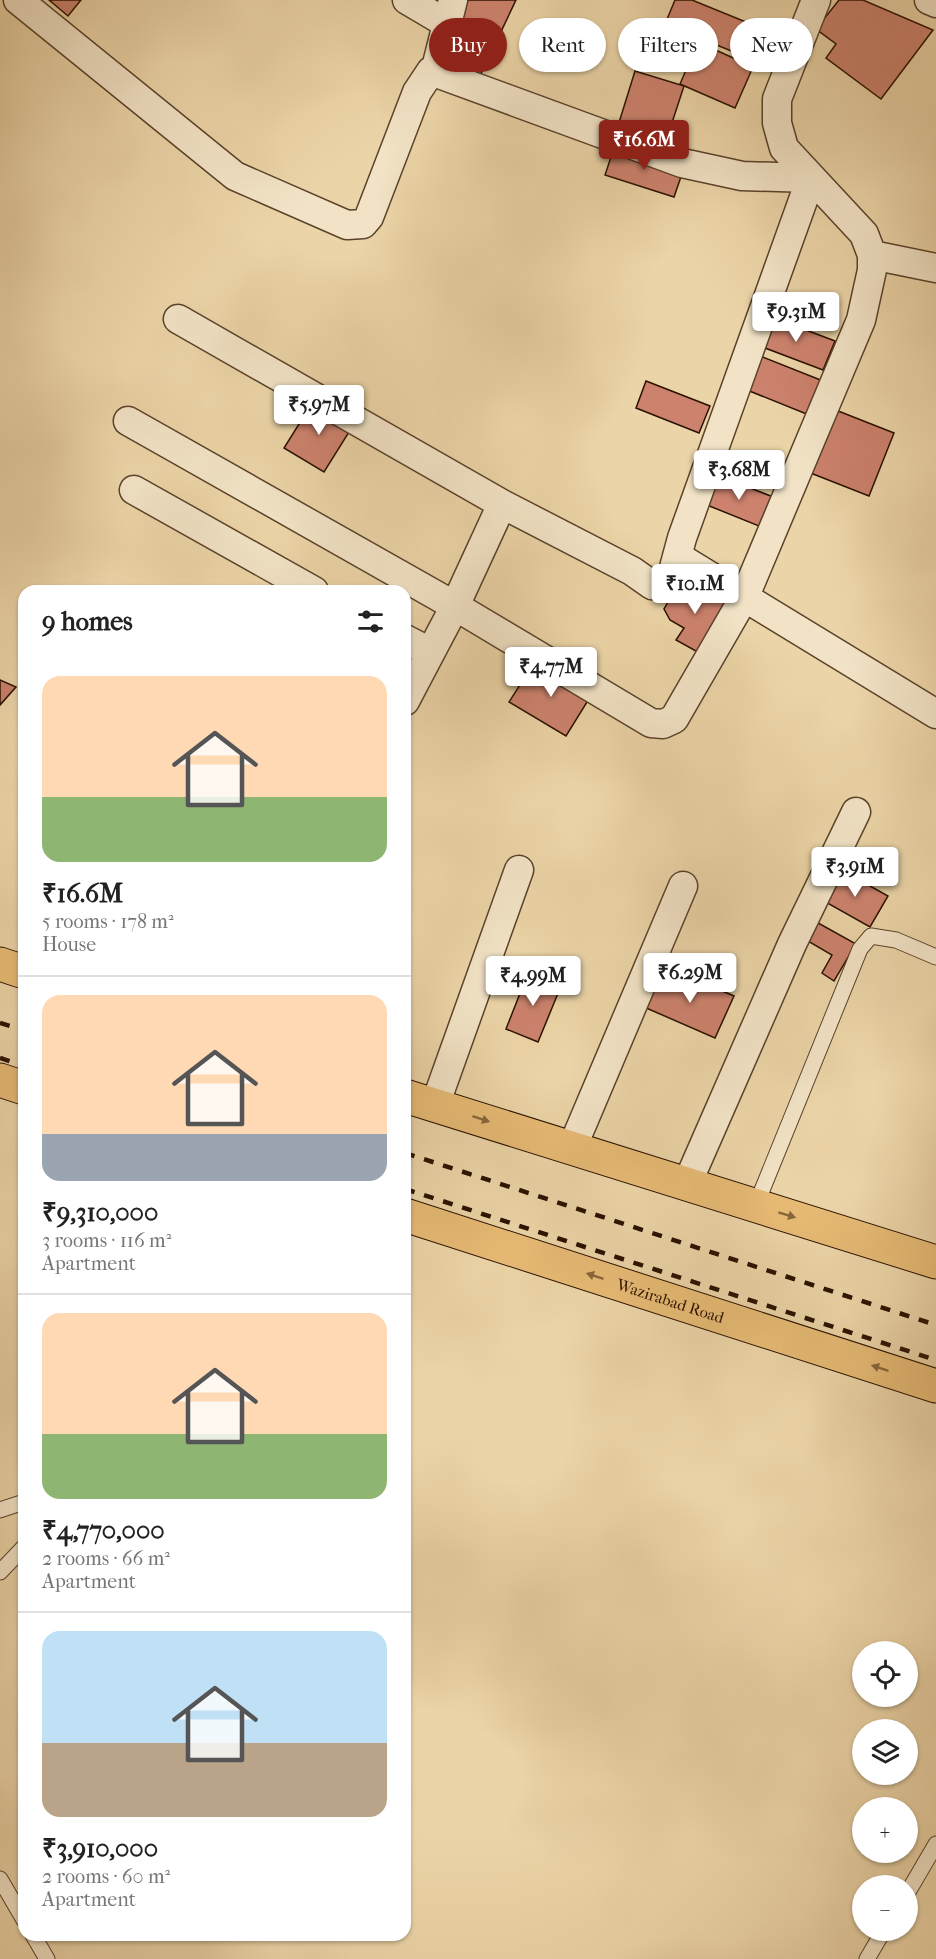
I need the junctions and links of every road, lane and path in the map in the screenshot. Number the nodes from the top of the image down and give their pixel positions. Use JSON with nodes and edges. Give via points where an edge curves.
{"nodes":[{"id":1,"x":18,"y":0,"type":"edge"},
{"id":2,"x":407,"y":0,"type":"edge"},
{"id":3,"x":816,"y":0,"type":"edge"},
{"id":4,"x":929,"y":0,"type":"edge"},
{"id":5,"x":936,"y":3,"type":"edge"},
{"id":6,"x":449,"y":12,"type":"edge"},
{"id":7,"x":429,"y":72,"type":"edge"},
{"id":8,"x":435,"y":72,"type":"edge"},
{"id":9,"x":811,"y":178,"type":"junction"},
{"id":10,"x":872,"y":255,"type":"junction"},
{"id":11,"x":936,"y":268,"type":"edge"},
{"id":12,"x":178,"y":319,"type":"dead end"},
{"id":13,"x":128,"y":421,"type":"dead end"},
{"id":14,"x":134,"y":490,"type":"dead end"},
{"id":15,"x":502,"y":504,"type":"junction"},
{"id":16,"x":677,"y":556,"type":"junction"},
{"id":17,"x":282,"y":583,"type":"edge"},
{"id":18,"x":745,"y":596,"type":"junction"},
{"id":19,"x":455,"y":606,"type":"junction"},
{"id":20,"x":411,"y":642,"type":"edge"},
{"id":21,"x":430,"y":652,"type":"junction"},
{"id":22,"x":411,"y":688,"type":"edge"},
{"id":23,"x":936,"y":714,"type":"edge"},
{"id":24,"x":856,"y":812,"type":"dead end"},
{"id":25,"x":519,"y":870,"type":"dead end"},
{"id":26,"x":683,"y":886,"type":"dead end"},
{"id":27,"x":936,"y":957,"type":"edge"},
{"id":28,"x":0,"y":964,"type":"edge"},
{"id":29,"x":18,"y":970,"type":"edge"},
{"id":30,"x":0,"y":1080,"type":"edge"},
{"id":31,"x":18,"y":1086,"type":"edge"},
{"id":32,"x":420,"y":1100,"type":"edge"},
{"id":33,"x":572,"y":1148,"type":"junction"},
{"id":34,"x":687,"y":1184,"type":"junction"},
{"id":35,"x":756,"y":1206,"type":"junction"},
{"id":36,"x":411,"y":1217,"type":"edge"},
{"id":37,"x":936,"y":1262,"type":"edge"},
{"id":38,"x":936,"y":1386,"type":"edge"},
{"id":39,"x":18,"y":1504,"type":"edge"},
{"id":40,"x":0,"y":1510,"type":"edge"},
{"id":41,"x":18,"y":1553,"type":"edge"},
{"id":42,"x":0,"y":1572,"type":"edge"},
{"id":43,"x":936,"y":1844,"type":"edge"},
{"id":44,"x":918,"y":1875,"type":"edge"},
{"id":45,"x":0,"y":1879,"type":"edge"},
{"id":46,"x":18,"y":1910,"type":"edge"},
{"id":47,"x":36,"y":1941,"type":"edge"},
{"id":48,"x":878,"y":1941,"type":"edge"},
{"id":49,"x":47,"y":1959,"type":"edge"},
{"id":50,"x":867,"y":1959,"type":"edge"}],
"edges":[{"from":1,"to":7,"type":"street","via":[[235,176],[347,225],[363,224],[369,217],[417,92]]},
{"from":2,"to":6,"type":"street"},
{"from":3,"to":9,"type":"street","via":[[777,99],[777,123],[784,148]]},
{"from":4,"to":5,"type":"street"},
{"from":8,"to":9,"type":"street","via":[[682,163],[742,176]]},
{"from":9,"to":10,"type":"street","via":[[864,234]]},
{"from":9,"to":16,"type":"street"},
{"from":10,"to":11,"type":"street"},
{"from":10,"to":18,"type":"street","via":[[861,320]]},
{"from":12,"to":15,"type":"street"},
{"from":13,"to":19,"type":"street"},
{"from":14,"to":17,"type":"street"},
{"from":15,"to":16,"type":"street","via":[[652,585],[672,575]]},
{"from":15,"to":19,"type":"street"},
{"from":16,"to":18,"type":"street"},
{"from":18,"to":19,"type":"street","via":[[674,719],[663,724],[651,723]]},
{"from":18,"to":23,"type":"street"},
{"from":19,"to":21,"type":"street"},
{"from":20,"to":21,"type":"street"},
{"from":21,"to":22,"type":"street"},
{"from":24,"to":34,"type":"street","via":[[792,944]]},
{"from":25,"to":32,"type":"street"},
{"from":26,"to":33,"type":"street"},
{"from":27,"to":35,"type":"lane","via":[[896,940],[871,936],[860,949]]},
{"from":28,"to":29,"type":"highway"},
{"from":30,"to":31,"type":"highway"},
{"from":32,"to":33,"type":"highway","one_way":true},
{"from":33,"to":34,"type":"highway"},
{"from":34,"to":35,"type":"highway"},
{"from":35,"to":37,"type":"highway","one_way":true},
{"from":38,"to":36,"type":"highway","name":"Wazirabad Road","one_way":true},
{"from":39,"to":40,"type":"lane"},
{"from":41,"to":42,"type":"lane"},
{"from":43,"to":44,"type":"lane"},
{"from":45,"to":46,"type":"lane"},
{"from":47,"to":49,"type":"lane"},
{"from":48,"to":50,"type":"lane"}]}
